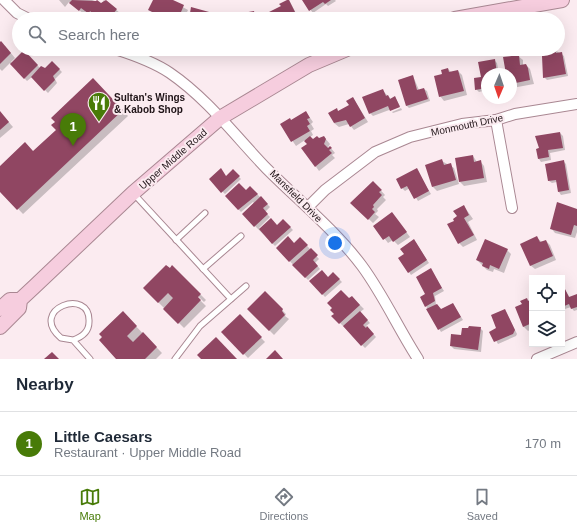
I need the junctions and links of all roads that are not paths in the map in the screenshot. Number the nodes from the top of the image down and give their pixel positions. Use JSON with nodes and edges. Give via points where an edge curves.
{"nodes":[{"id":1,"x":4,"y":0,"type":"edge"},
{"id":2,"x":562,"y":0,"type":"edge"},
{"id":3,"x":16,"y":12,"type":"edge"},
{"id":4,"x":494,"y":12,"type":"edge"},
{"id":5,"x":136,"y":56,"type":"edge"},
{"id":6,"x":330,"y":56,"type":"edge"},
{"id":7,"x":577,"y":104,"type":"edge"},
{"id":8,"x":220,"y":118,"type":"junction"},
{"id":9,"x":496,"y":120,"type":"junction"},
{"id":10,"x":133,"y":193,"type":"junction"},
{"id":11,"x":308,"y":207,"type":"junction"},
{"id":12,"x":512,"y":208,"type":"dead end"},
{"id":13,"x":205,"y":213,"type":"dead end"},
{"id":14,"x":241,"y":236,"type":"dead end"},
{"id":15,"x":176,"y":240,"type":"junction"},
{"id":16,"x":203,"y":269,"type":"junction"},
{"id":17,"x":246,"y":286,"type":"dead end"},
{"id":18,"x":20,"y":300,"type":"junction"},
{"id":19,"x":231,"y":300,"type":"junction"},
{"id":20,"x":0,"y":309,"type":"edge"},
{"id":21,"x":0,"y":327,"type":"edge"},
{"id":22,"x":73,"y":340,"type":"junction"},
{"id":23,"x":577,"y":342,"type":"edge"},
{"id":24,"x":90,"y":359,"type":"edge"},
{"id":25,"x":175,"y":359,"type":"edge"},
{"id":26,"x":418,"y":359,"type":"edge"},
{"id":27,"x":537,"y":359,"type":"edge"}],
"edges":[{"from":1,"to":3,"type":"street"},
{"from":2,"to":4,"type":"street"},
{"from":5,"to":8,"type":"street","name":"Mansfield Drive","via":[[170,73]]},
{"from":6,"to":8,"type":"street","name":"Upper Middle Road","via":[[309,65]]},
{"from":7,"to":9,"type":"street","name":"Monmouth Drive","via":[[515,114]]},
{"from":8,"to":10,"type":"street","name":"Upper Middle Road"},
{"from":8,"to":11,"type":"street","name":"Mansfield Drive","via":[[267,169]]},
{"from":9,"to":11,"type":"street","name":"Monmouth Drive","via":[[462,124],[410,137],[375,152],[330,186]]},
{"from":9,"to":12,"type":"street"},
{"from":10,"to":15,"type":"lane"},
{"from":10,"to":18,"type":"street","name":"Upper Middle Road"},
{"from":11,"to":26,"type":"street","name":"Mansfield Drive","via":[[350,251],[370,277],[383,295]]},
{"from":13,"to":15,"type":"lane"},
{"from":14,"to":16,"type":"lane"},
{"from":15,"to":16,"type":"lane"},
{"from":16,"to":19,"type":"lane"},
{"from":17,"to":19,"type":"lane"},
{"from":18,"to":20,"type":"street","name":"Upper Middle Road","via":[[10,300]]},
{"from":18,"to":21,"type":"street","name":"Upper Middle Road","via":[[19,308]]},
{"from":19,"to":25,"type":"lane","via":[[200,326]]},
{"from":22,"to":22,"type":"lane","via":[[85,334],[89,322],[88,315],[81,306],[68,303],[55,311],[52,323],[61,338]]},
{"from":22,"to":24,"type":"lane"},
{"from":23,"to":27,"type":"street"}]}
